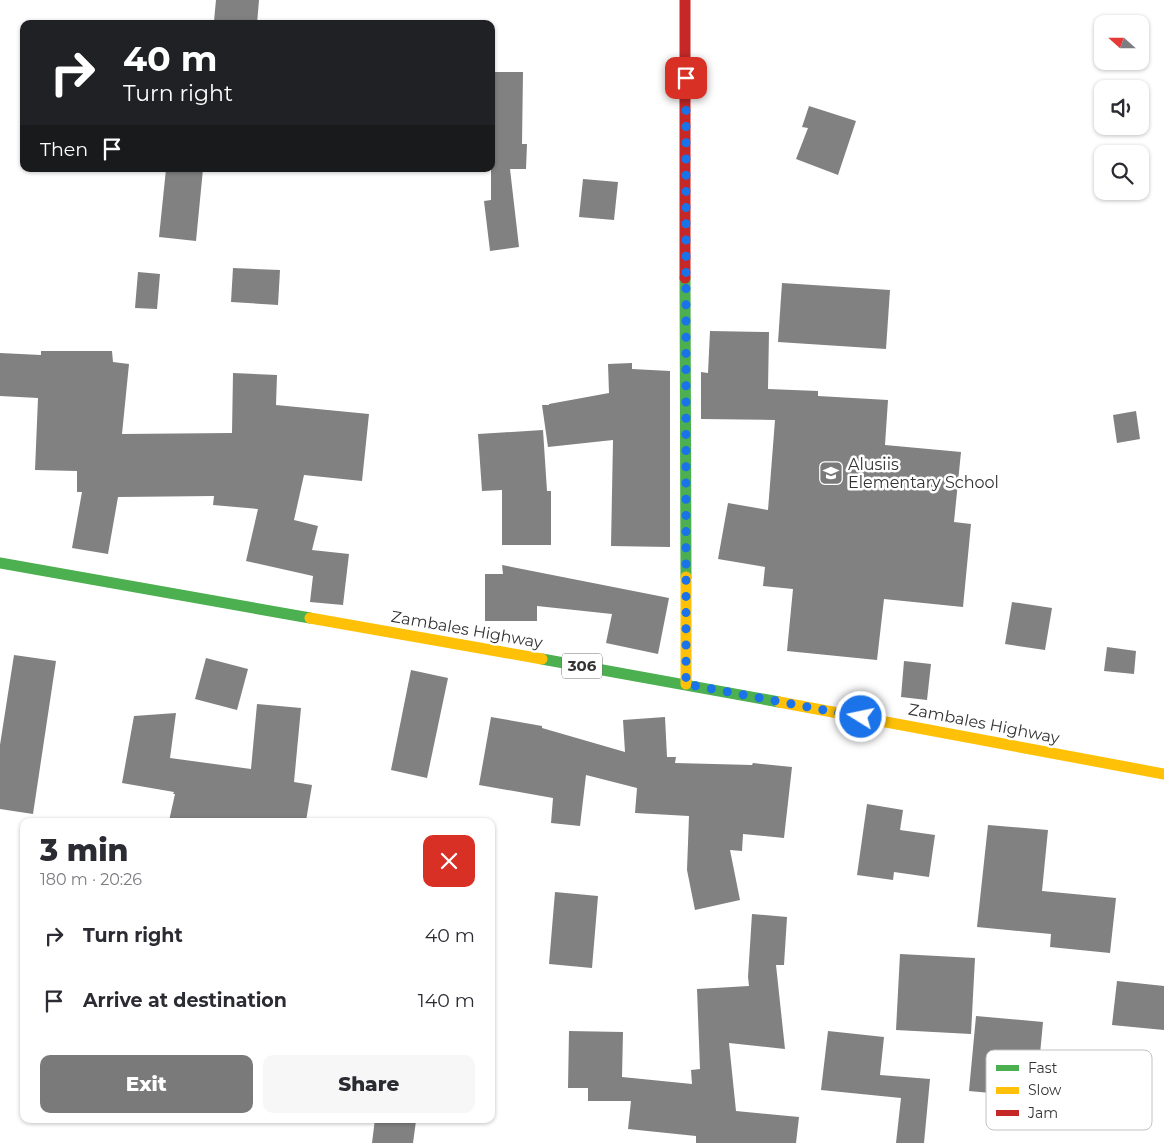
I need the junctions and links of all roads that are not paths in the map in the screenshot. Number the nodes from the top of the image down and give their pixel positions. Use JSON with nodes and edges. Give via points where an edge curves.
{"nodes":[{"id":1,"x":686,"y":0,"type":"edge"},
{"id":2,"x":0,"y":563,"type":"edge"},
{"id":3,"x":686,"y":684,"type":"junction"},
{"id":4,"x":1164,"y":774,"type":"edge"}],
"edges":[{"from":1,"to":3,"type":"main road"},
{"from":2,"to":3,"type":"main road","name":"Zambales Highway","number":"306"},
{"from":3,"to":4,"type":"main road","name":"Zambales Highway","number":"306"}]}
